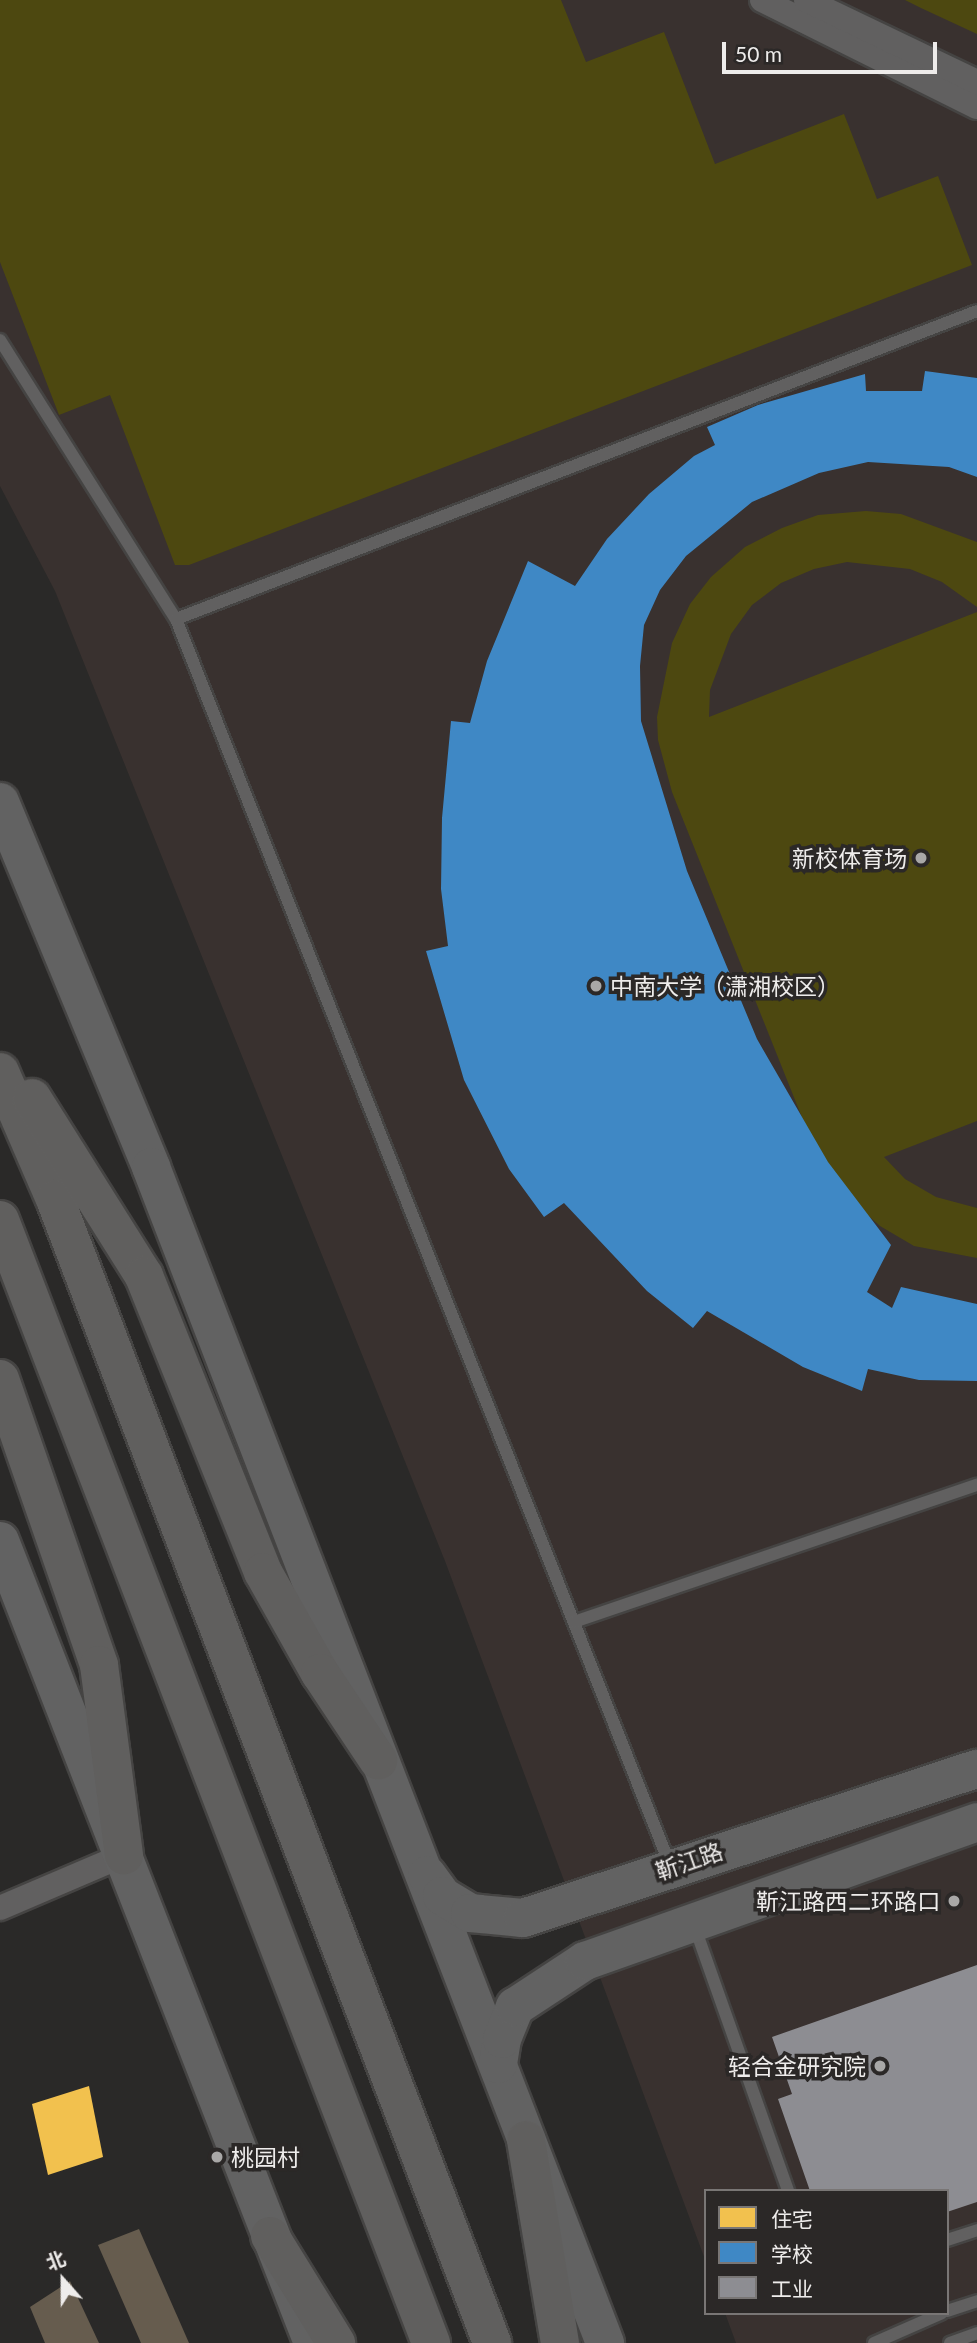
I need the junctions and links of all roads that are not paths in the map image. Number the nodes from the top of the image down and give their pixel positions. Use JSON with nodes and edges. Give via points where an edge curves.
{"nodes":[{"id":1,"x":762,"y":0,"type":"edge"},
{"id":2,"x":806,"y":0,"type":"edge"},
{"id":3,"x":977,"y":82,"type":"edge"},
{"id":4,"x":977,"y":107,"type":"edge"},
{"id":5,"x":977,"y":311,"type":"edge"},
{"id":6,"x":0,"y":340,"type":"edge"},
{"id":7,"x":176,"y":619,"type":"junction"},
{"id":8,"x":0,"y":802,"type":"edge"},
{"id":9,"x":0,"y":1048,"type":"edge"},
{"id":10,"x":0,"y":1072,"type":"edge"},
{"id":11,"x":0,"y":1220,"type":"edge"},
{"id":12,"x":0,"y":1379,"type":"edge"},
{"id":13,"x":977,"y":1485,"type":"edge"},
{"id":14,"x":0,"y":1541,"type":"edge"},
{"id":15,"x":573,"y":1622,"type":"junction"},
{"id":16,"x":378,"y":1760,"type":"junction"},
{"id":17,"x":977,"y":1769,"type":"edge"},
{"id":18,"x":977,"y":1822,"type":"edge"},
{"id":19,"x":124,"y":1856,"type":"junction"},
{"id":20,"x":418,"y":1863,"type":"junction"},
{"id":21,"x":671,"y":1867,"type":"junction"},
{"id":22,"x":0,"y":1908,"type":"edge"},
{"id":23,"x":693,"y":1921,"type":"junction"},
{"id":24,"x":498,"y":2064,"type":"junction"},
{"id":25,"x":526,"y":2140,"type":"junction"},
{"id":26,"x":787,"y":2189,"type":"edge"},
{"id":27,"x":977,"y":2230,"type":"edge"},
{"id":28,"x":270,"y":2236,"type":"junction"},
{"id":29,"x":949,"y":2239,"type":"edge"},
{"id":30,"x":977,"y":2301,"type":"edge"},
{"id":31,"x":949,"y":2310,"type":"edge"},
{"id":32,"x":937,"y":2315,"type":"edge"},
{"id":33,"x":977,"y":2333,"type":"edge"},
{"id":34,"x":313,"y":2343,"type":"edge"},
{"id":35,"x":336,"y":2343,"type":"edge"},
{"id":36,"x":431,"y":2343,"type":"edge"},
{"id":37,"x":492,"y":2343,"type":"edge"},
{"id":38,"x":560,"y":2343,"type":"edge"},
{"id":39,"x":605,"y":2343,"type":"edge"},
{"id":40,"x":874,"y":2343,"type":"edge"},
{"id":41,"x":950,"y":2343,"type":"edge"}],
"edges":[{"from":1,"to":4,"type":"street"},
{"from":2,"to":3,"type":"street"},
{"from":5,"to":7,"type":"lane"},
{"from":6,"to":7,"type":"lane"},
{"from":7,"to":15,"type":"lane"},
{"from":8,"to":16,"type":"main road","via":[[151,1167]]},
{"from":9,"to":16,"type":"highway","via":[[144,1276],[263,1572],[320,1673]]},
{"from":10,"to":37,"type":"highway","via":[[59,1211]]},
{"from":11,"to":36,"type":"highway"},
{"from":12,"to":19,"type":"highway","via":[[99,1665]]},
{"from":13,"to":15,"type":"lane"},
{"from":14,"to":19,"type":"main road"},
{"from":15,"to":21,"type":"lane"},
{"from":16,"to":20,"type":"main road"},
{"from":17,"to":21,"type":"main road","name":"靳江路"},
{"from":18,"to":23,"type":"main road"},
{"from":19,"to":22,"type":"street"},
{"from":19,"to":28,"type":"main road"},
{"from":20,"to":21,"type":"main road","name":"靳江路","via":[[442,1896],[470,1913],[495,1918],[523,1918]]},
{"from":20,"to":24,"type":"main road"},
{"from":23,"to":24,"type":"main road","via":[[585,1961],[551,1980],[515,2007]]},
{"from":23,"to":26,"type":"lane"},
{"from":24,"to":25,"type":"main road"},
{"from":25,"to":38,"type":"highway"},
{"from":25,"to":39,"type":"main road"},
{"from":27,"to":29,"type":"lane"},
{"from":28,"to":34,"type":"main road"},
{"from":28,"to":35,"type":"highway"},
{"from":30,"to":31,"type":"lane"},
{"from":32,"to":40,"type":"lane"},
{"from":33,"to":41,"type":"lane"}]}
